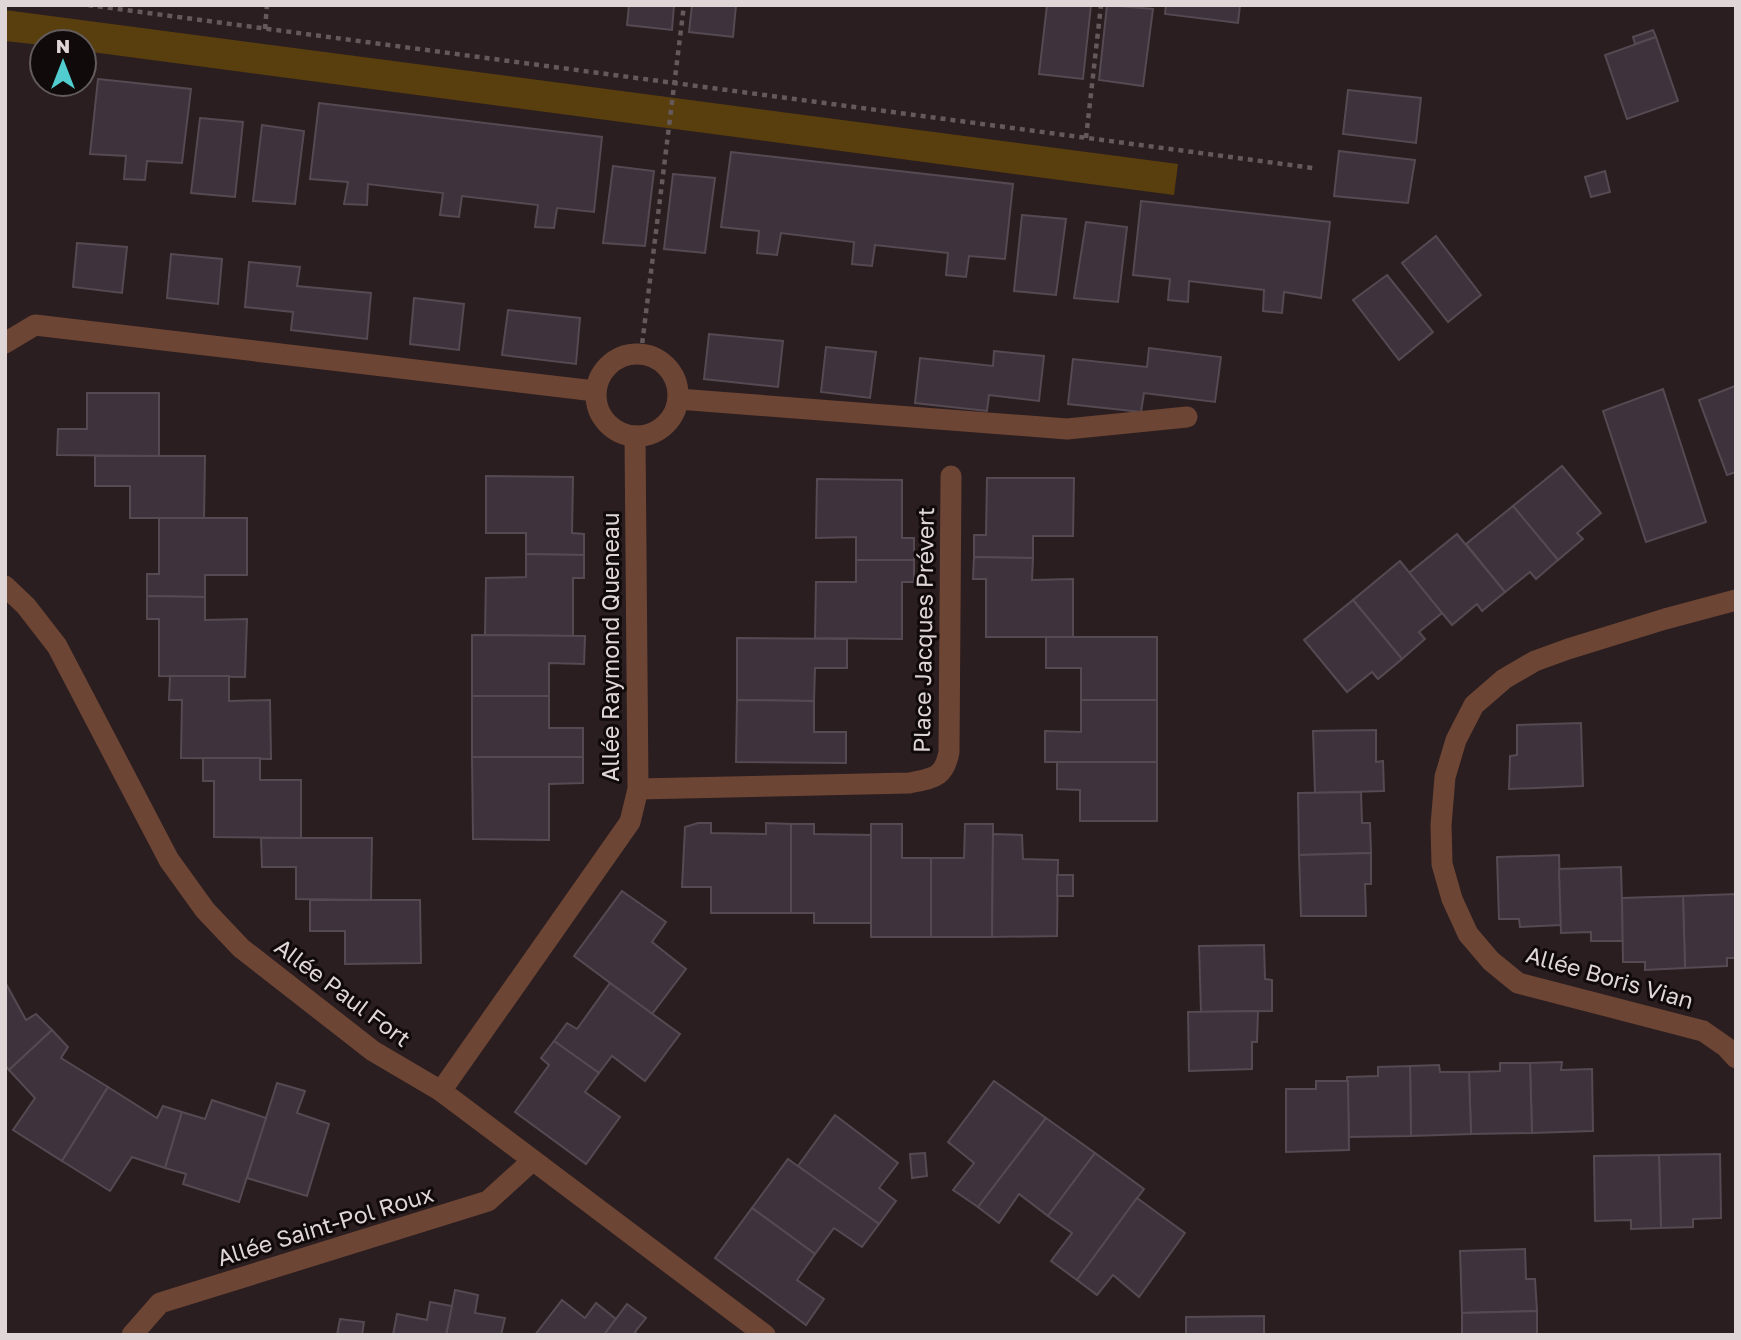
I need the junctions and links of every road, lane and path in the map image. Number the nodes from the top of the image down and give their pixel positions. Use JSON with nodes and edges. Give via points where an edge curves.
{"nodes":[{"id":1,"x":88,"y":5,"type":"edge"},
{"id":2,"x":267,"y":5,"type":"edge"},
{"id":3,"x":684,"y":5,"type":"edge"},
{"id":4,"x":1101,"y":5,"type":"edge"},
{"id":5,"x":265,"y":29,"type":"junction"},
{"id":6,"x":674,"y":83,"type":"junction"},
{"id":7,"x":1086,"y":138,"type":"junction"},
{"id":8,"x":1313,"y":168,"type":"dead end"},
{"id":9,"x":5,"y":343,"type":"edge"},
{"id":10,"x":641,"y":353,"type":"junction"},
{"id":11,"x":595,"y":391,"type":"junction"},
{"id":12,"x":678,"y":399,"type":"junction"},
{"id":13,"x":1187,"y":417,"type":"dead end"},
{"id":14,"x":635,"y":436,"type":"junction"},
{"id":15,"x":951,"y":476,"type":"dead end"},
{"id":16,"x":5,"y":586,"type":"edge"},
{"id":17,"x":1736,"y":600,"type":"edge"},
{"id":18,"x":638,"y":789,"type":"junction"},
{"id":19,"x":1736,"y":1058,"type":"edge"},
{"id":20,"x":440,"y":1091,"type":"junction"},
{"id":21,"x":532,"y":1161,"type":"junction"},
{"id":22,"x":132,"y":1335,"type":"edge"},
{"id":23,"x":765,"y":1335,"type":"edge"}],
"edges":[{"from":1,"to":5,"type":"path"},
{"from":2,"to":5,"type":"path"},
{"from":3,"to":6,"type":"path"},
{"from":4,"to":7,"type":"path"},
{"from":5,"to":6,"type":"path"},
{"from":6,"to":7,"type":"path"},
{"from":6,"to":10,"type":"path"},
{"from":7,"to":8,"type":"path"},
{"from":9,"to":11,"type":"street","via":[[35,325]]},
{"from":10,"to":11,"type":"street","via":[[621,357],[604,370]]},
{"from":10,"to":12,"type":"street","via":[[663,362],[676,380]]},
{"from":11,"to":14,"type":"street","via":[[598,410],[614,429]]},
{"from":12,"to":13,"type":"street","via":[[1067,429]]},
{"from":12,"to":14,"type":"street","via":[[671,418],[654,433]]},
{"from":14,"to":18,"type":"street","name":"Allée Raymond Queneau"},
{"from":15,"to":18,"type":"street","name":"Place Jacques Prévert","via":[[946,767],[933,778],[908,783]]},
{"from":16,"to":20,"type":"street","name":"Allée Paul Fort","via":[[57,646],[169,860],[205,911],[241,948],[373,1051]]},
{"from":17,"to":19,"type":"street","name":"Allée Boris Vian","via":[[1535,661],[1504,678],[1474,705],[1456,740],[1445,777],[1441,825],[1442,864],[1468,934],[1518,983],[1703,1031]]},
{"from":18,"to":20,"type":"street","name":"Allée Raymond Queneau","via":[[630,822]]},
{"from":20,"to":21,"type":"street","name":"Allée Paul Fort"},
{"from":21,"to":22,"type":"street","name":"Allée Saint-Pol Roux","via":[[488,1202],[160,1303]]},
{"from":21,"to":23,"type":"street","name":"Allée Paul Fort"}]}
